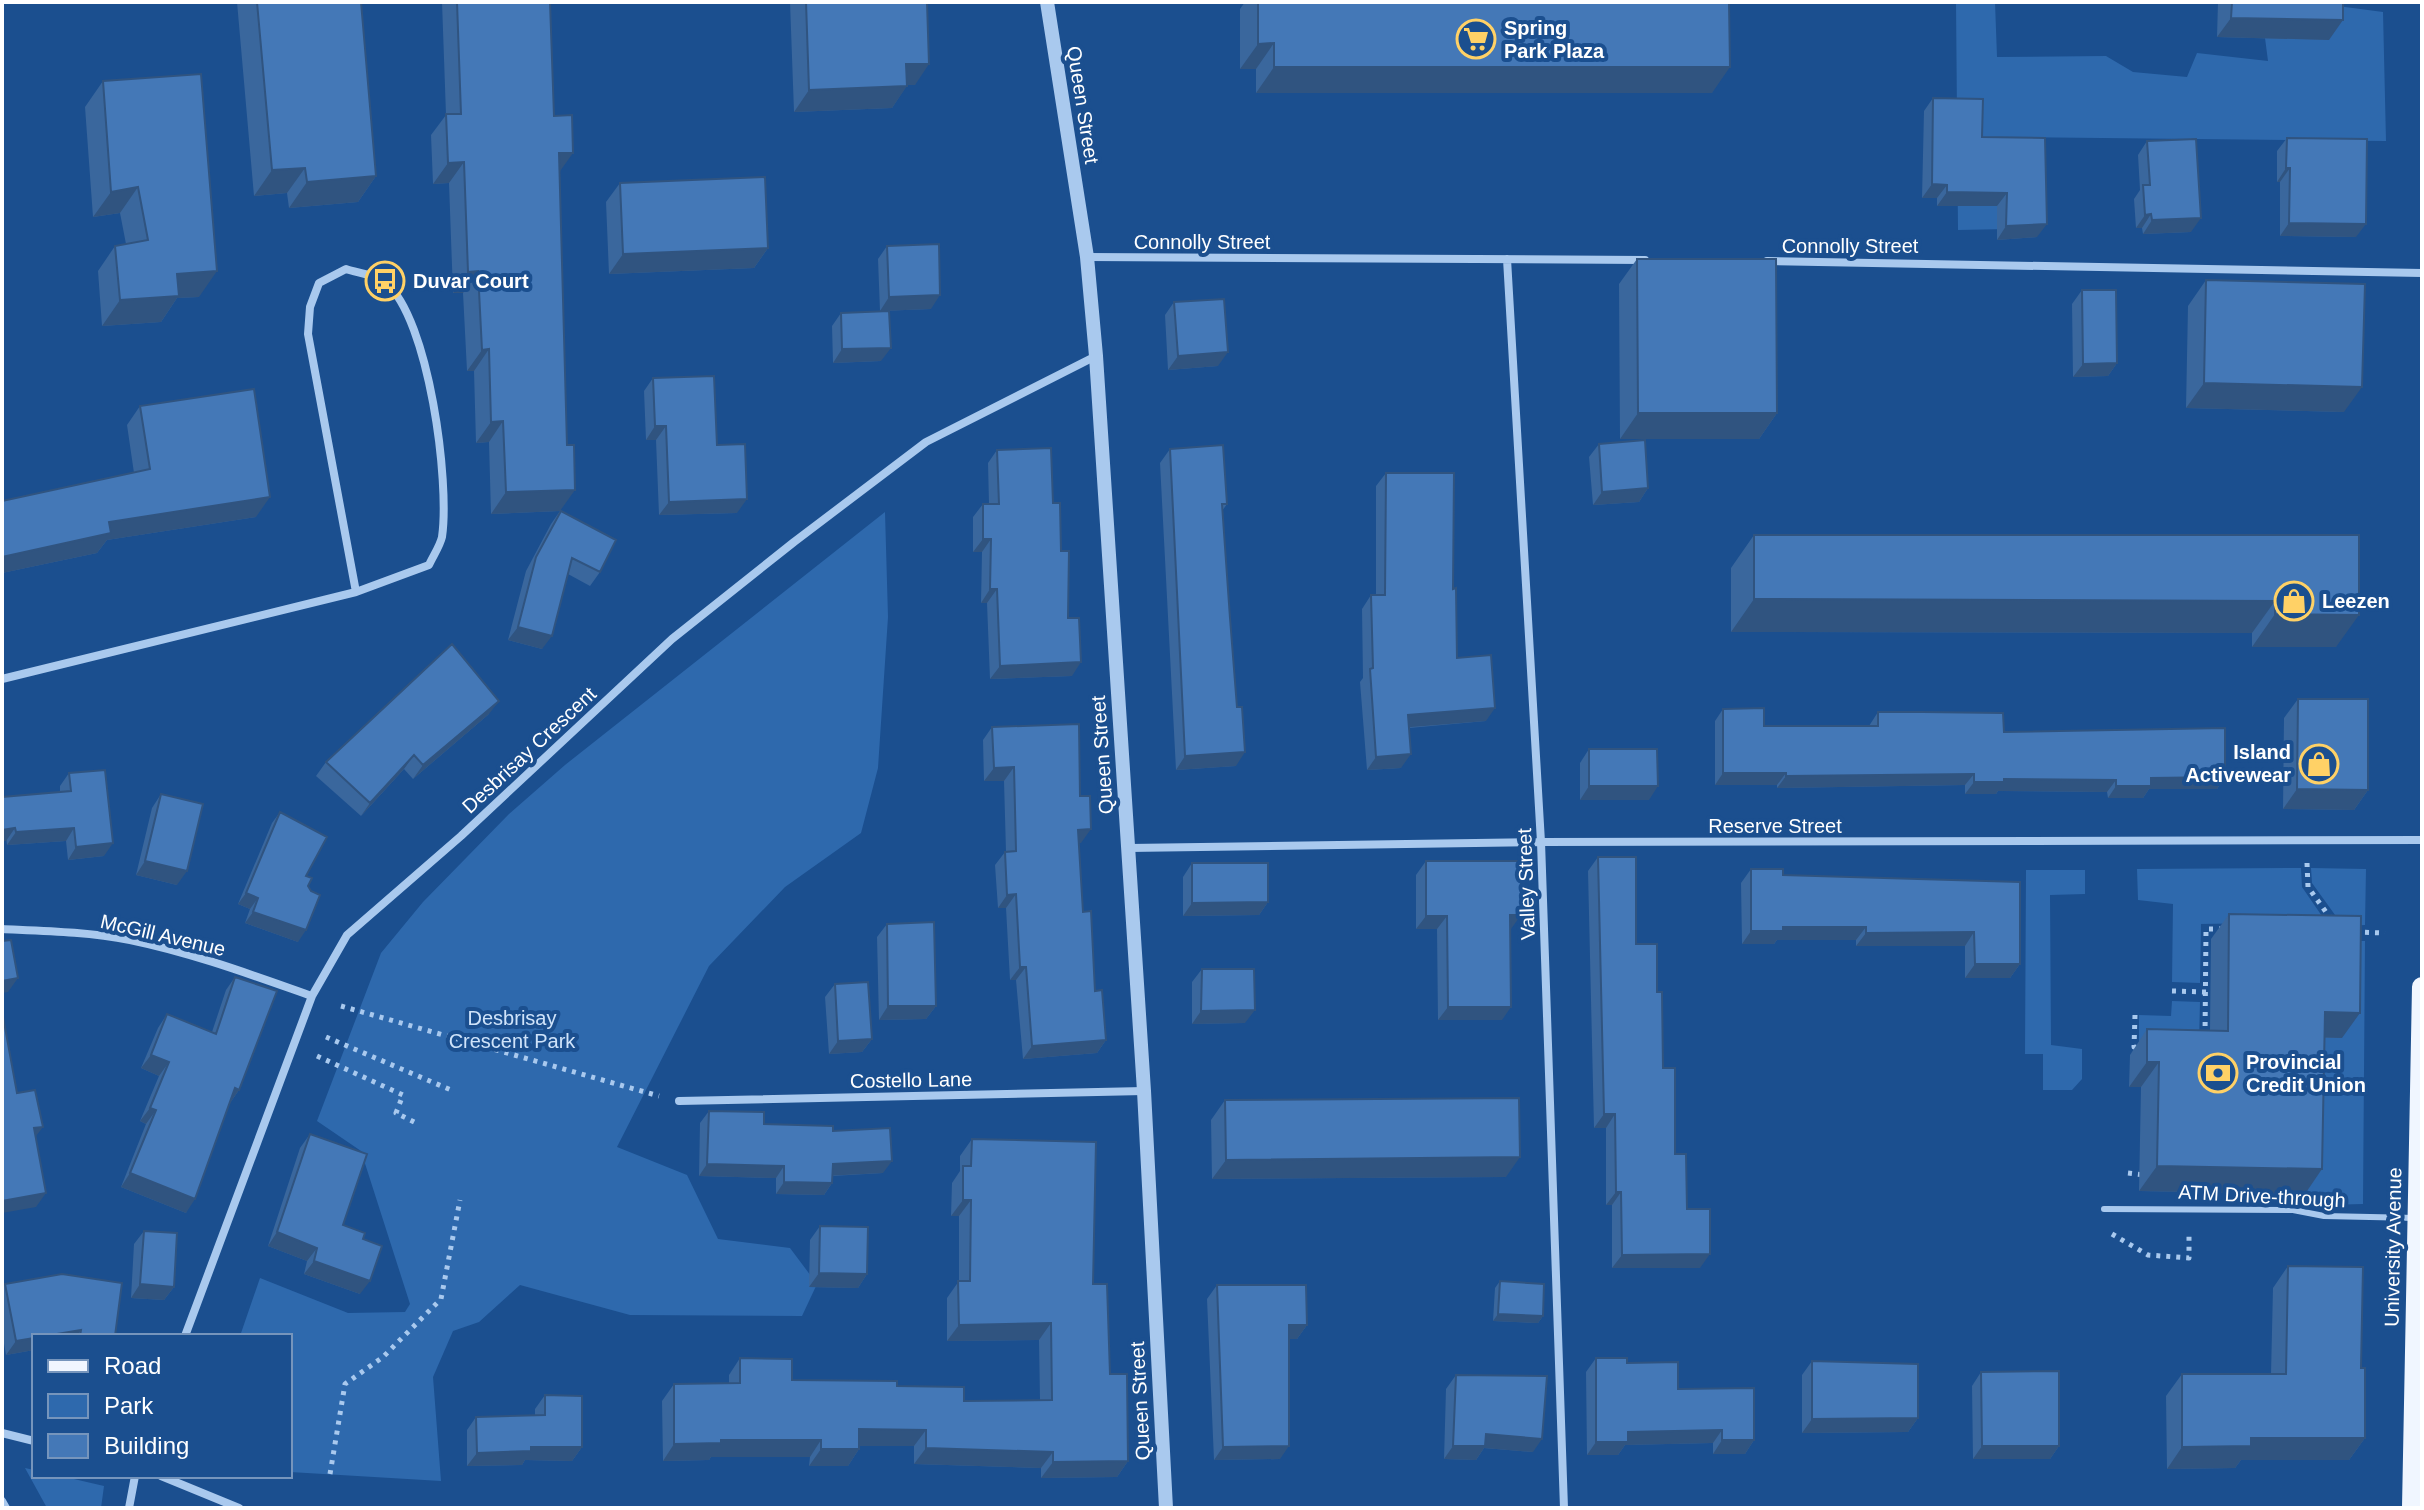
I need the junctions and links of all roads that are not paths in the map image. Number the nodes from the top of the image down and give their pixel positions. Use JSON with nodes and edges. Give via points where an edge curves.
{"nodes":[{"id":1,"x":1047,"y":2,"type":"edge"},
{"id":2,"x":1087,"y":257,"type":"junction"},
{"id":3,"x":1507,"y":259,"type":"junction"},
{"id":4,"x":1662,"y":261,"type":"edge"},
{"id":5,"x":1755,"y":261,"type":"edge"},
{"id":6,"x":2422,"y":273,"type":"edge"},
{"id":7,"x":1096,"y":356,"type":"junction"},
{"id":8,"x":356,"y":592,"type":"junction"},
{"id":9,"x":2,"y":679,"type":"edge"},
{"id":10,"x":2422,"y":840,"type":"edge"},
{"id":11,"x":1541,"y":842,"type":"junction"},
{"id":12,"x":1129,"y":848,"type":"junction"},
{"id":13,"x":2,"y":929,"type":"edge"},
{"id":14,"x":2422,"y":987,"type":"edge"},
{"id":15,"x":312,"y":996,"type":"junction"},
{"id":16,"x":1144,"y":1091,"type":"junction"},
{"id":17,"x":679,"y":1101,"type":"road end"},
{"id":18,"x":2419,"y":1207,"type":"edge"},
{"id":19,"x":2104,"y":1209,"type":"dead end"},
{"id":20,"x":186,"y":1334,"type":"edge"},
{"id":21,"x":2,"y":1433,"type":"edge"},
{"id":22,"x":32,"y":1440,"type":"edge"},
{"id":23,"x":135,"y":1478,"type":"edge"},
{"id":24,"x":166,"y":1478,"type":"edge"},
{"id":25,"x":2,"y":1501,"type":"edge"},
{"id":26,"x":6,"y":1508,"type":"edge"},
{"id":27,"x":129,"y":1508,"type":"edge"},
{"id":28,"x":239,"y":1508,"type":"edge"},
{"id":29,"x":1166,"y":1508,"type":"edge"},
{"id":30,"x":1564,"y":1508,"type":"edge"},
{"id":31,"x":2412,"y":1508,"type":"edge"}],
"edges":[{"from":1,"to":2,"type":"street","name":"Queen Street"},
{"from":2,"to":3,"type":"street","name":"Connolly Street"},
{"from":2,"to":7,"type":"street","name":"Queen Street"},
{"from":3,"to":4,"type":"street","name":"Connolly Street"},
{"from":3,"to":11,"type":"street","name":"Valley Street"},
{"from":5,"to":6,"type":"street","name":"Connolly Street"},
{"from":7,"to":12,"type":"street","name":"Queen Street"},
{"from":7,"to":15,"type":"street","name":"Desbrisay Crescent","via":[[926,442],[672,639],[347,935]]},
{"from":8,"to":8,"type":"street","via":[[429,565],[442,539],[442,455],[407,308],[385,281],[346,269],[319,283],[308,334]]},
{"from":8,"to":9,"type":"street"},
{"from":10,"to":11,"type":"street","name":"Reserve Street"},
{"from":11,"to":12,"type":"street","name":"Reserve Street"},
{"from":11,"to":30,"type":"street","name":"Valley Street"},
{"from":12,"to":16,"type":"street","name":"Queen Street"},
{"from":13,"to":15,"type":"street","name":"McGill Avenue","via":[[130,940],[199,957]]},
{"from":14,"to":18,"type":"main road","name":"University Avenue"},
{"from":15,"to":20,"type":"street","name":"Desbrisay Crescent"},
{"from":16,"to":17,"type":"street","name":"Costello Lane"},
{"from":16,"to":29,"type":"street","name":"Queen Street"},
{"from":18,"to":19,"type":"lane","name":"ATM Drive-through"},
{"from":18,"to":31,"type":"main road","name":"University Avenue"},
{"from":21,"to":22,"type":"street"},
{"from":23,"to":27,"type":"street"},
{"from":24,"to":28,"type":"street"},
{"from":25,"to":26,"type":"street"}]}
